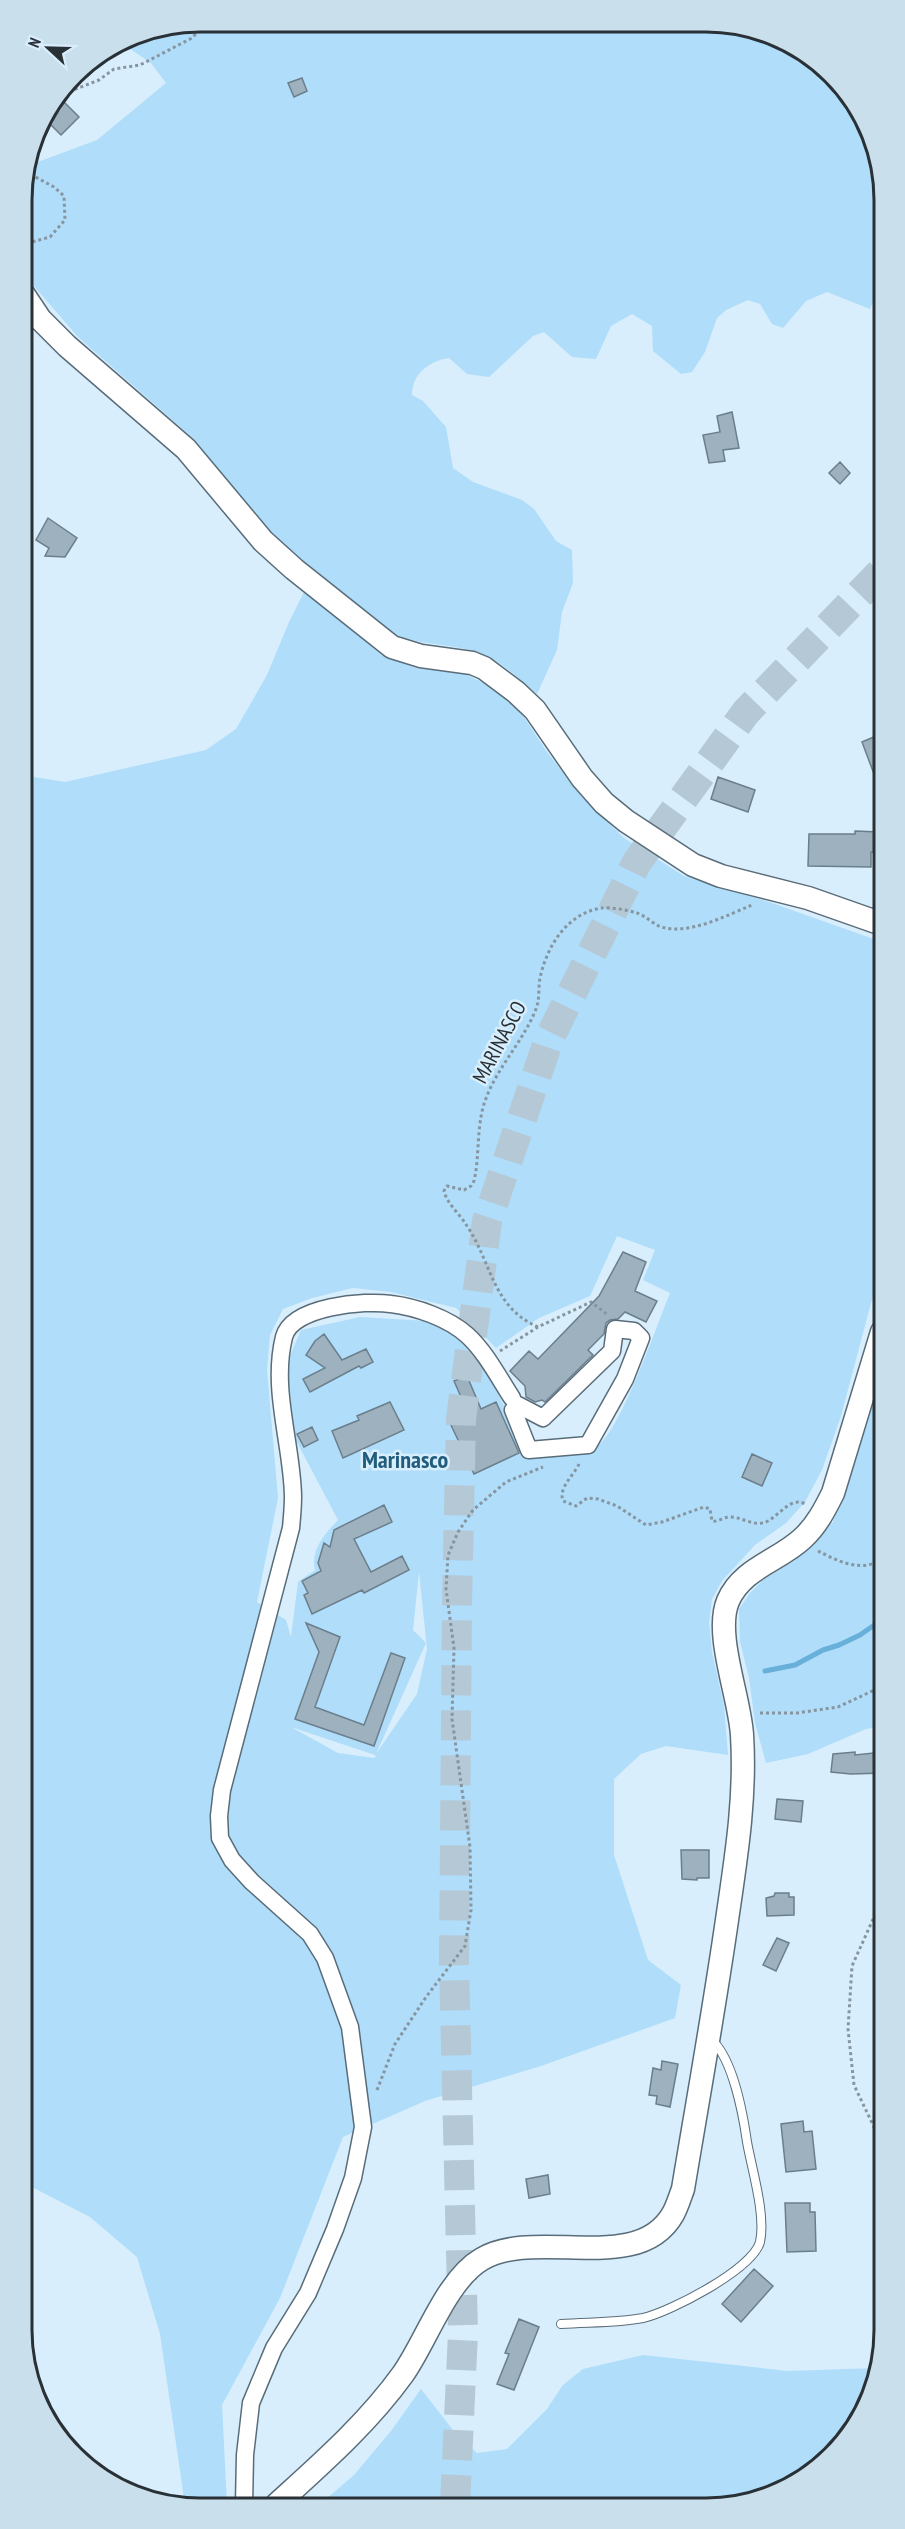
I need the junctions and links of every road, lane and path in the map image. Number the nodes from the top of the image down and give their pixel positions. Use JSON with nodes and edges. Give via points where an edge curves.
{"nodes":[{"id":1,"x":197,"y":32,"type":"edge"},
{"id":2,"x":72,"y":91,"type":"edge"},
{"id":3,"x":34,"y":176,"type":"edge"},
{"id":4,"x":32,"y":242,"type":"edge"},
{"id":5,"x":32,"y":309,"type":"edge"},
{"id":6,"x":755,"y":904,"type":"dead end"},
{"id":7,"x":874,"y":921,"type":"edge"},
{"id":8,"x":538,"y":1327,"type":"junction"},
{"id":9,"x":615,"y":1329,"type":"junction"},
{"id":10,"x":486,"y":1360,"type":"junction"},
{"id":11,"x":873,"y":1360,"type":"edge"},
{"id":12,"x":512,"y":1398,"type":"dead end"},
{"id":13,"x":580,"y":1458,"type":"dead end"},
{"id":14,"x":547,"y":1465,"type":"dead end"},
{"id":15,"x":804,"y":1510,"type":"dead end"},
{"id":16,"x":801,"y":1539,"type":"junction"},
{"id":17,"x":873,"y":1564,"type":"edge"},
{"id":18,"x":873,"y":1691,"type":"edge"},
{"id":19,"x":740,"y":1715,"type":"junction"},
{"id":20,"x":873,"y":1920,"type":"edge"},
{"id":21,"x":710,"y":2038,"type":"junction"},
{"id":22,"x":375,"y":2096,"type":"dead end"},
{"id":23,"x":873,"y":2125,"type":"edge"},
{"id":24,"x":561,"y":2324,"type":"dead end"},
{"id":25,"x":244,"y":2498,"type":"edge"},
{"id":26,"x":284,"y":2498,"type":"edge"}],
"edges":[{"from":1,"to":2,"type":"path","via":[[140,65],[114,69]]},
{"from":3,"to":4,"type":"path","via":[[64,196],[65,220],[50,237]]},
{"from":5,"to":7,"type":"street","via":[[67,346],[186,449],[263,541],[392,647],[421,656],[472,663],[516,692],[535,710],[582,778],[626,821],[693,865]]},
{"from":6,"to":8,"type":"path","name":"MARINASCO","via":[[682,930],[660,927],[638,913],[604,908],[587,911],[561,930],[547,954],[530,1026],[499,1071],[485,1101],[474,1181],[464,1190],[447,1186],[444,1191],[479,1246],[495,1286],[515,1315]]},
{"from":8,"to":9,"type":"path","via":[[591,1302],[614,1320]]},
{"from":8,"to":10,"type":"path"},
{"from":9,"to":9,"type":"street","via":[[612,1351],[543,1418],[518,1406],[513,1410],[529,1450],[588,1445],[625,1378],[641,1338],[634,1331]]},
{"from":10,"to":12,"type":"street"},
{"from":10,"to":25,"type":"street","via":[[468,1335],[448,1322],[392,1304],[361,1303],[320,1310],[296,1320],[285,1334],[280,1357],[293,1496],[291,1528],[222,1790],[220,1838],[232,1860],[310,1935],[325,1958],[350,2027],[363,2127],[353,2178],[335,2229],[308,2293],[266,2365],[251,2403]]},
{"from":11,"to":16,"type":"street","via":[[833,1493],[817,1522]]},
{"from":13,"to":15,"type":"path","via":[[563,1489],[563,1501],[576,1506],[587,1498],[608,1502],[646,1525],[704,1507],[710,1509],[712,1521],[716,1522],[732,1517],[766,1523],[798,1501],[804,1502]]},
{"from":14,"to":22,"type":"path","via":[[506,1482],[473,1510],[448,1555],[446,1589],[454,1648],[452,1719],[470,1847],[471,1910],[465,1946],[395,2044]]},
{"from":16,"to":17,"type":"path","via":[[828,1556],[854,1565]]},
{"from":16,"to":19,"type":"street","via":[[738,1583],[728,1601],[725,1640]]},
{"from":18,"to":19,"type":"path","via":[[838,1707]]},
{"from":19,"to":21,"type":"street","via":[[742,1811]]},
{"from":20,"to":23,"type":"path","via":[[852,1966],[848,2029],[854,2085]]},
{"from":21,"to":24,"type":"lane","via":[[727,2061],[744,2122],[759,2209],[760,2244],[725,2279],[668,2309],[643,2318]]},
{"from":21,"to":26,"type":"street","via":[[683,2189],[666,2224],[631,2245],[534,2246],[481,2259],[452,2290],[403,2373],[364,2423]]}]}
